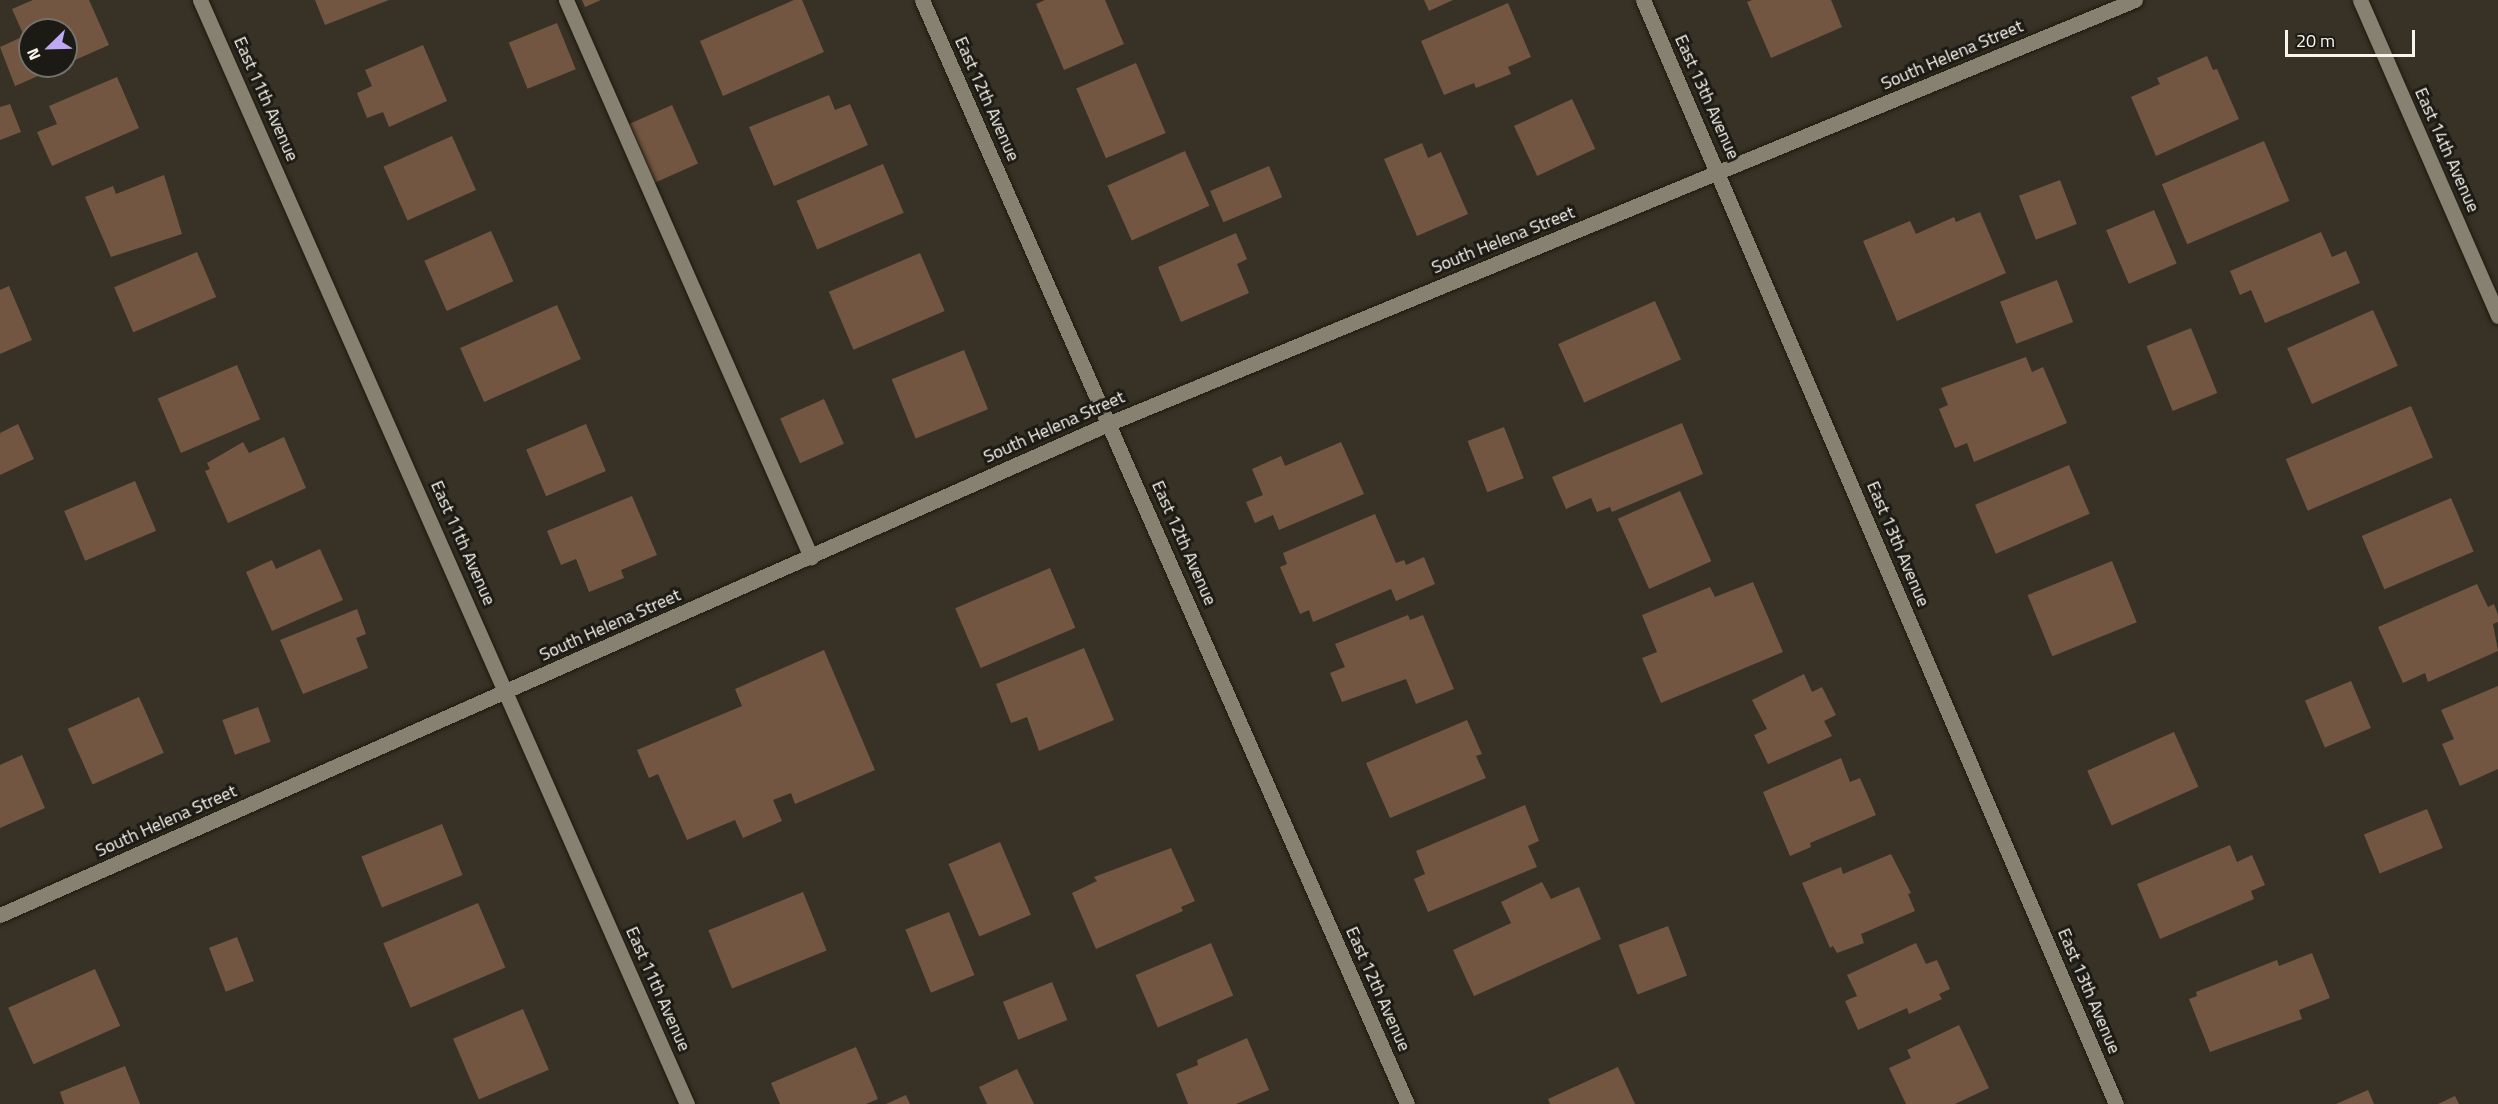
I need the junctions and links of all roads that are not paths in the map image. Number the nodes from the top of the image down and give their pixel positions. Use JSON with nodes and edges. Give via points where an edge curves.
{"nodes":[{"id":1,"x":200,"y":0,"type":"edge"},
{"id":2,"x":566,"y":0,"type":"edge"},
{"id":3,"x":922,"y":0,"type":"edge"},
{"id":4,"x":1643,"y":0,"type":"edge"},
{"id":5,"x":2135,"y":0,"type":"edge"},
{"id":6,"x":2360,"y":0,"type":"edge"},
{"id":7,"x":1719,"y":173,"type":"junction"},
{"id":8,"x":2498,"y":316,"type":"edge"},
{"id":9,"x":1110,"y":423,"type":"junction"},
{"id":10,"x":811,"y":557,"type":"junction"},
{"id":11,"x":508,"y":692,"type":"junction"},
{"id":12,"x":0,"y":915,"type":"edge"},
{"id":13,"x":687,"y":1104,"type":"edge"},
{"id":14,"x":1407,"y":1104,"type":"edge"},
{"id":15,"x":2116,"y":1104,"type":"edge"}],
"edges":[{"from":1,"to":11,"type":"street","name":"East 11th Avenue"},
{"from":2,"to":10,"type":"street"},
{"from":3,"to":9,"type":"street","name":"East 12th Avenue"},
{"from":4,"to":7,"type":"street","name":"East 13th Avenue"},
{"from":5,"to":7,"type":"street","name":"South Helena Street"},
{"from":6,"to":8,"type":"street","name":"East 14th Avenue"},
{"from":7,"to":9,"type":"street","name":"South Helena Street"},
{"from":7,"to":15,"type":"street","name":"East 13th Avenue"},
{"from":9,"to":10,"type":"street","name":"South Helena Street"},
{"from":9,"to":14,"type":"street","name":"East 12th Avenue"},
{"from":10,"to":11,"type":"street","name":"South Helena Street"},
{"from":11,"to":12,"type":"street","name":"South Helena Street"},
{"from":11,"to":13,"type":"street","name":"East 11th Avenue"}]}
